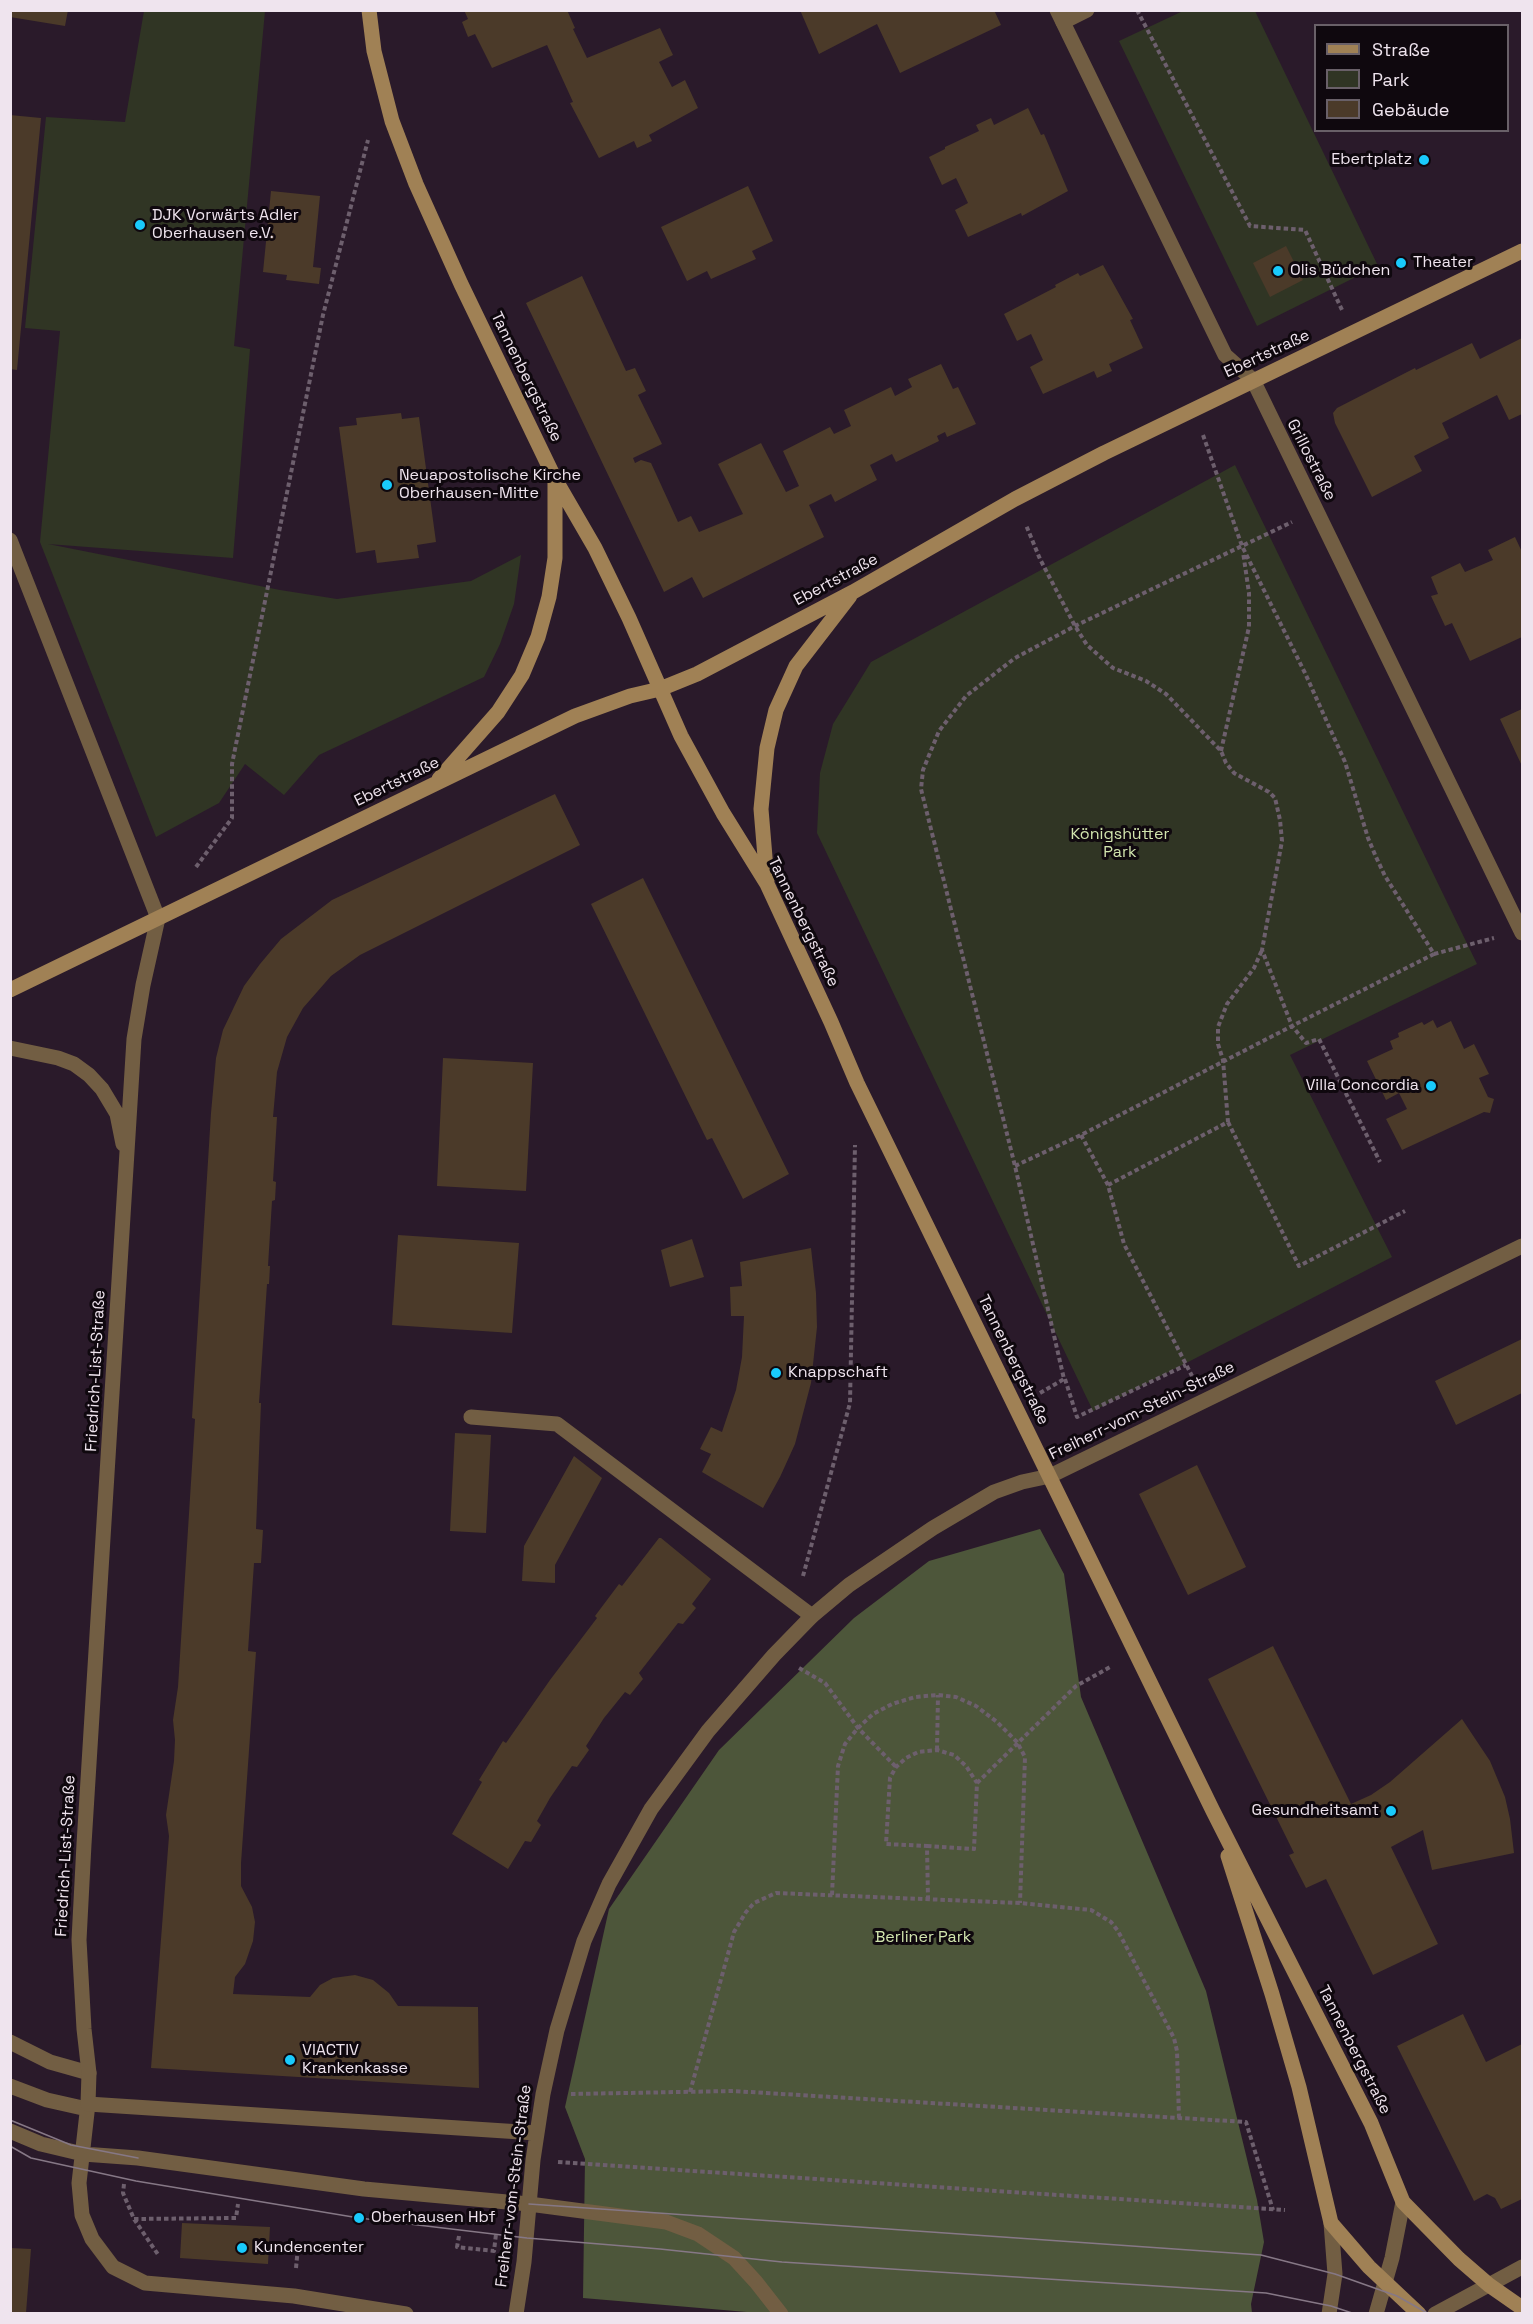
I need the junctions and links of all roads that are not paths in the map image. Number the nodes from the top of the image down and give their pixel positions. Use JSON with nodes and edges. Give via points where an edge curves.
{"nodes":[{"id":1,"x":369,"y":10,"type":"edge"},
{"id":2,"x":1087,"y":10,"type":"edge"},
{"id":3,"x":1060,"y":16,"type":"edge"},
{"id":4,"x":1522,"y":251,"type":"edge"},
{"id":5,"x":1253,"y":380,"type":"junction"},
{"id":6,"x":555,"y":479,"type":"junction"},
{"id":7,"x":10,"y":540,"type":"edge"},
{"id":8,"x":853,"y":592,"type":"junction"},
{"id":9,"x":660,"y":689,"type":"junction"},
{"id":10,"x":436,"y":784,"type":"junction"},
{"id":11,"x":767,"y":884,"type":"junction"},
{"id":12,"x":158,"y":918,"type":"junction"},
{"id":13,"x":1522,"y":932,"type":"edge"},
{"id":14,"x":10,"y":990,"type":"edge"},
{"id":15,"x":10,"y":1048,"type":"edge"},
{"id":16,"x":127,"y":1161,"type":"junction"},
{"id":17,"x":1522,"y":1246,"type":"edge"},
{"id":18,"x":471,"y":1417,"type":"dead end"},
{"id":19,"x":1050,"y":1476,"type":"junction"},
{"id":20,"x":812,"y":1616,"type":"junction"},
{"id":21,"x":1213,"y":1811,"type":"junction"},
{"id":22,"x":10,"y":2042,"type":"edge"},
{"id":23,"x":89,"y":2073,"type":"junction"},
{"id":24,"x":10,"y":2086,"type":"edge"},
{"id":25,"x":88,"y":2106,"type":"junction"},
{"id":26,"x":10,"y":2131,"type":"edge"},
{"id":27,"x":536,"y":2133,"type":"junction"},
{"id":28,"x":82,"y":2154,"type":"junction"},
{"id":29,"x":1403,"y":2202,"type":"junction"},
{"id":30,"x":530,"y":2204,"type":"junction"},
{"id":31,"x":1331,"y":2223,"type":"junction"},
{"id":32,"x":1522,"y":2266,"type":"edge"},
{"id":33,"x":1385,"y":2283,"type":"junction"},
{"id":34,"x":1489,"y":2285,"type":"junction"},
{"id":35,"x":1522,"y":2307,"type":"edge"},
{"id":36,"x":367,"y":2311,"type":"edge"},
{"id":37,"x":406,"y":2313,"type":"edge"},
{"id":38,"x":516,"y":2313,"type":"edge"},
{"id":39,"x":781,"y":2313,"type":"edge"},
{"id":40,"x":1329,"y":2313,"type":"edge"},
{"id":41,"x":1376,"y":2313,"type":"edge"},
{"id":42,"x":1419,"y":2313,"type":"edge"},
{"id":43,"x":1435,"y":2313,"type":"edge"}],
"edges":[{"from":1,"to":6,"type":"main road","name":"Tannenbergstraße","via":[[382,87],[416,184]]},
{"from":2,"to":3,"type":"street"},
{"from":3,"to":5,"type":"street","name":"Grillostraße","via":[[1225,355]]},
{"from":4,"to":5,"type":"main road","name":"Ebertstraße"},
{"from":5,"to":8,"type":"main road","name":"Ebertstraße","via":[[1015,499]]},
{"from":5,"to":13,"type":"street","name":"Grillostraße"},
{"from":6,"to":9,"type":"main road","name":"Tannenbergstraße","via":[[595,548]]},
{"from":6,"to":10,"type":"main road","via":[[555,558],[538,637],[522,675],[498,712]]},
{"from":7,"to":12,"type":"street"},
{"from":8,"to":9,"type":"main road","name":"Ebertstraße","via":[[697,674]]},
{"from":8,"to":11,"type":"main road","via":[[796,666],[777,710],[767,748],[762,809]]},
{"from":9,"to":10,"type":"main road","name":"Ebertstraße","via":[[575,716]]},
{"from":9,"to":11,"type":"main road","name":"Tannenbergstraße","via":[[691,756]]},
{"from":10,"to":12,"type":"main road","name":"Ebertstraße"},
{"from":11,"to":19,"type":"main road","name":"Tannenbergstraße","via":[[857,1083]]},
{"from":12,"to":14,"type":"main road","name":"Ebertstraße"},
{"from":12,"to":16,"type":"street","name":"Friedrich-List-Straße","via":[[134,1039]]},
{"from":15,"to":16,"type":"street","name":"Friedrich-List-Straße","via":[[58,1058],[90,1075],[117,1114]]},
{"from":16,"to":23,"type":"street","name":"Friedrich-List-Straße","via":[[79,1940]]},
{"from":17,"to":19,"type":"street","name":"Freiherr-vom-Stein-Straße"},
{"from":18,"to":20,"type":"street","via":[[557,1424]]},
{"from":19,"to":20,"type":"street","name":"Freiherr-vom-Stein-Straße","via":[[994,1492],[923,1535]]},
{"from":19,"to":21,"type":"main road","name":"Tannenbergstraße"},
{"from":20,"to":27,"type":"street","name":"Freiherr-vom-Stein-Straße","via":[[708,1731],[651,1809],[609,1884],[569,1986]]},
{"from":21,"to":29,"type":"main road","name":"Tannenbergstraße","via":[[1371,2123]]},
{"from":21,"to":31,"type":"main road","name":"Tannenbergstraße","via":[[1299,2087]]},
{"from":22,"to":23,"type":"street","via":[[50,2062]]},
{"from":23,"to":25,"type":"street","name":"Friedrich-List-Straße"},
{"from":24,"to":25,"type":"street","via":[[47,2100]]},
{"from":25,"to":27,"type":"street"},
{"from":25,"to":28,"type":"street","name":"Friedrich-List-Straße"},
{"from":26,"to":28,"type":"street"},
{"from":27,"to":30,"type":"street","name":"Freiherr-vom-Stein-Straße"},
{"from":28,"to":30,"type":"street","via":[[364,2189]]},
{"from":28,"to":36,"type":"street","name":"Friedrich-List-Straße","via":[[82,2215],[92,2239],[113,2267],[145,2283],[294,2296]]},
{"from":29,"to":33,"type":"street"},
{"from":29,"to":34,"type":"main road","name":"Tannenbergstraße","via":[[1437,2239]]},
{"from":30,"to":38,"type":"street","name":"Freiherr-vom-Stein-Straße"},
{"from":30,"to":39,"type":"street","via":[[666,2222],[698,2234],[734,2258]]},
{"from":31,"to":33,"type":"main road","name":"Tannenbergstraße"},
{"from":31,"to":40,"type":"street","name":"Tannenbergstraße","via":[[1335,2274]]},
{"from":32,"to":34,"type":"street"},
{"from":33,"to":41,"type":"street"},
{"from":33,"to":42,"type":"main road","name":"Tannenbergstraße"},
{"from":34,"to":35,"type":"main road","name":"Tannenbergstraße"},
{"from":34,"to":43,"type":"street"},
{"from":36,"to":37,"type":"street","name":"Friedrich-List-Straße"}]}
